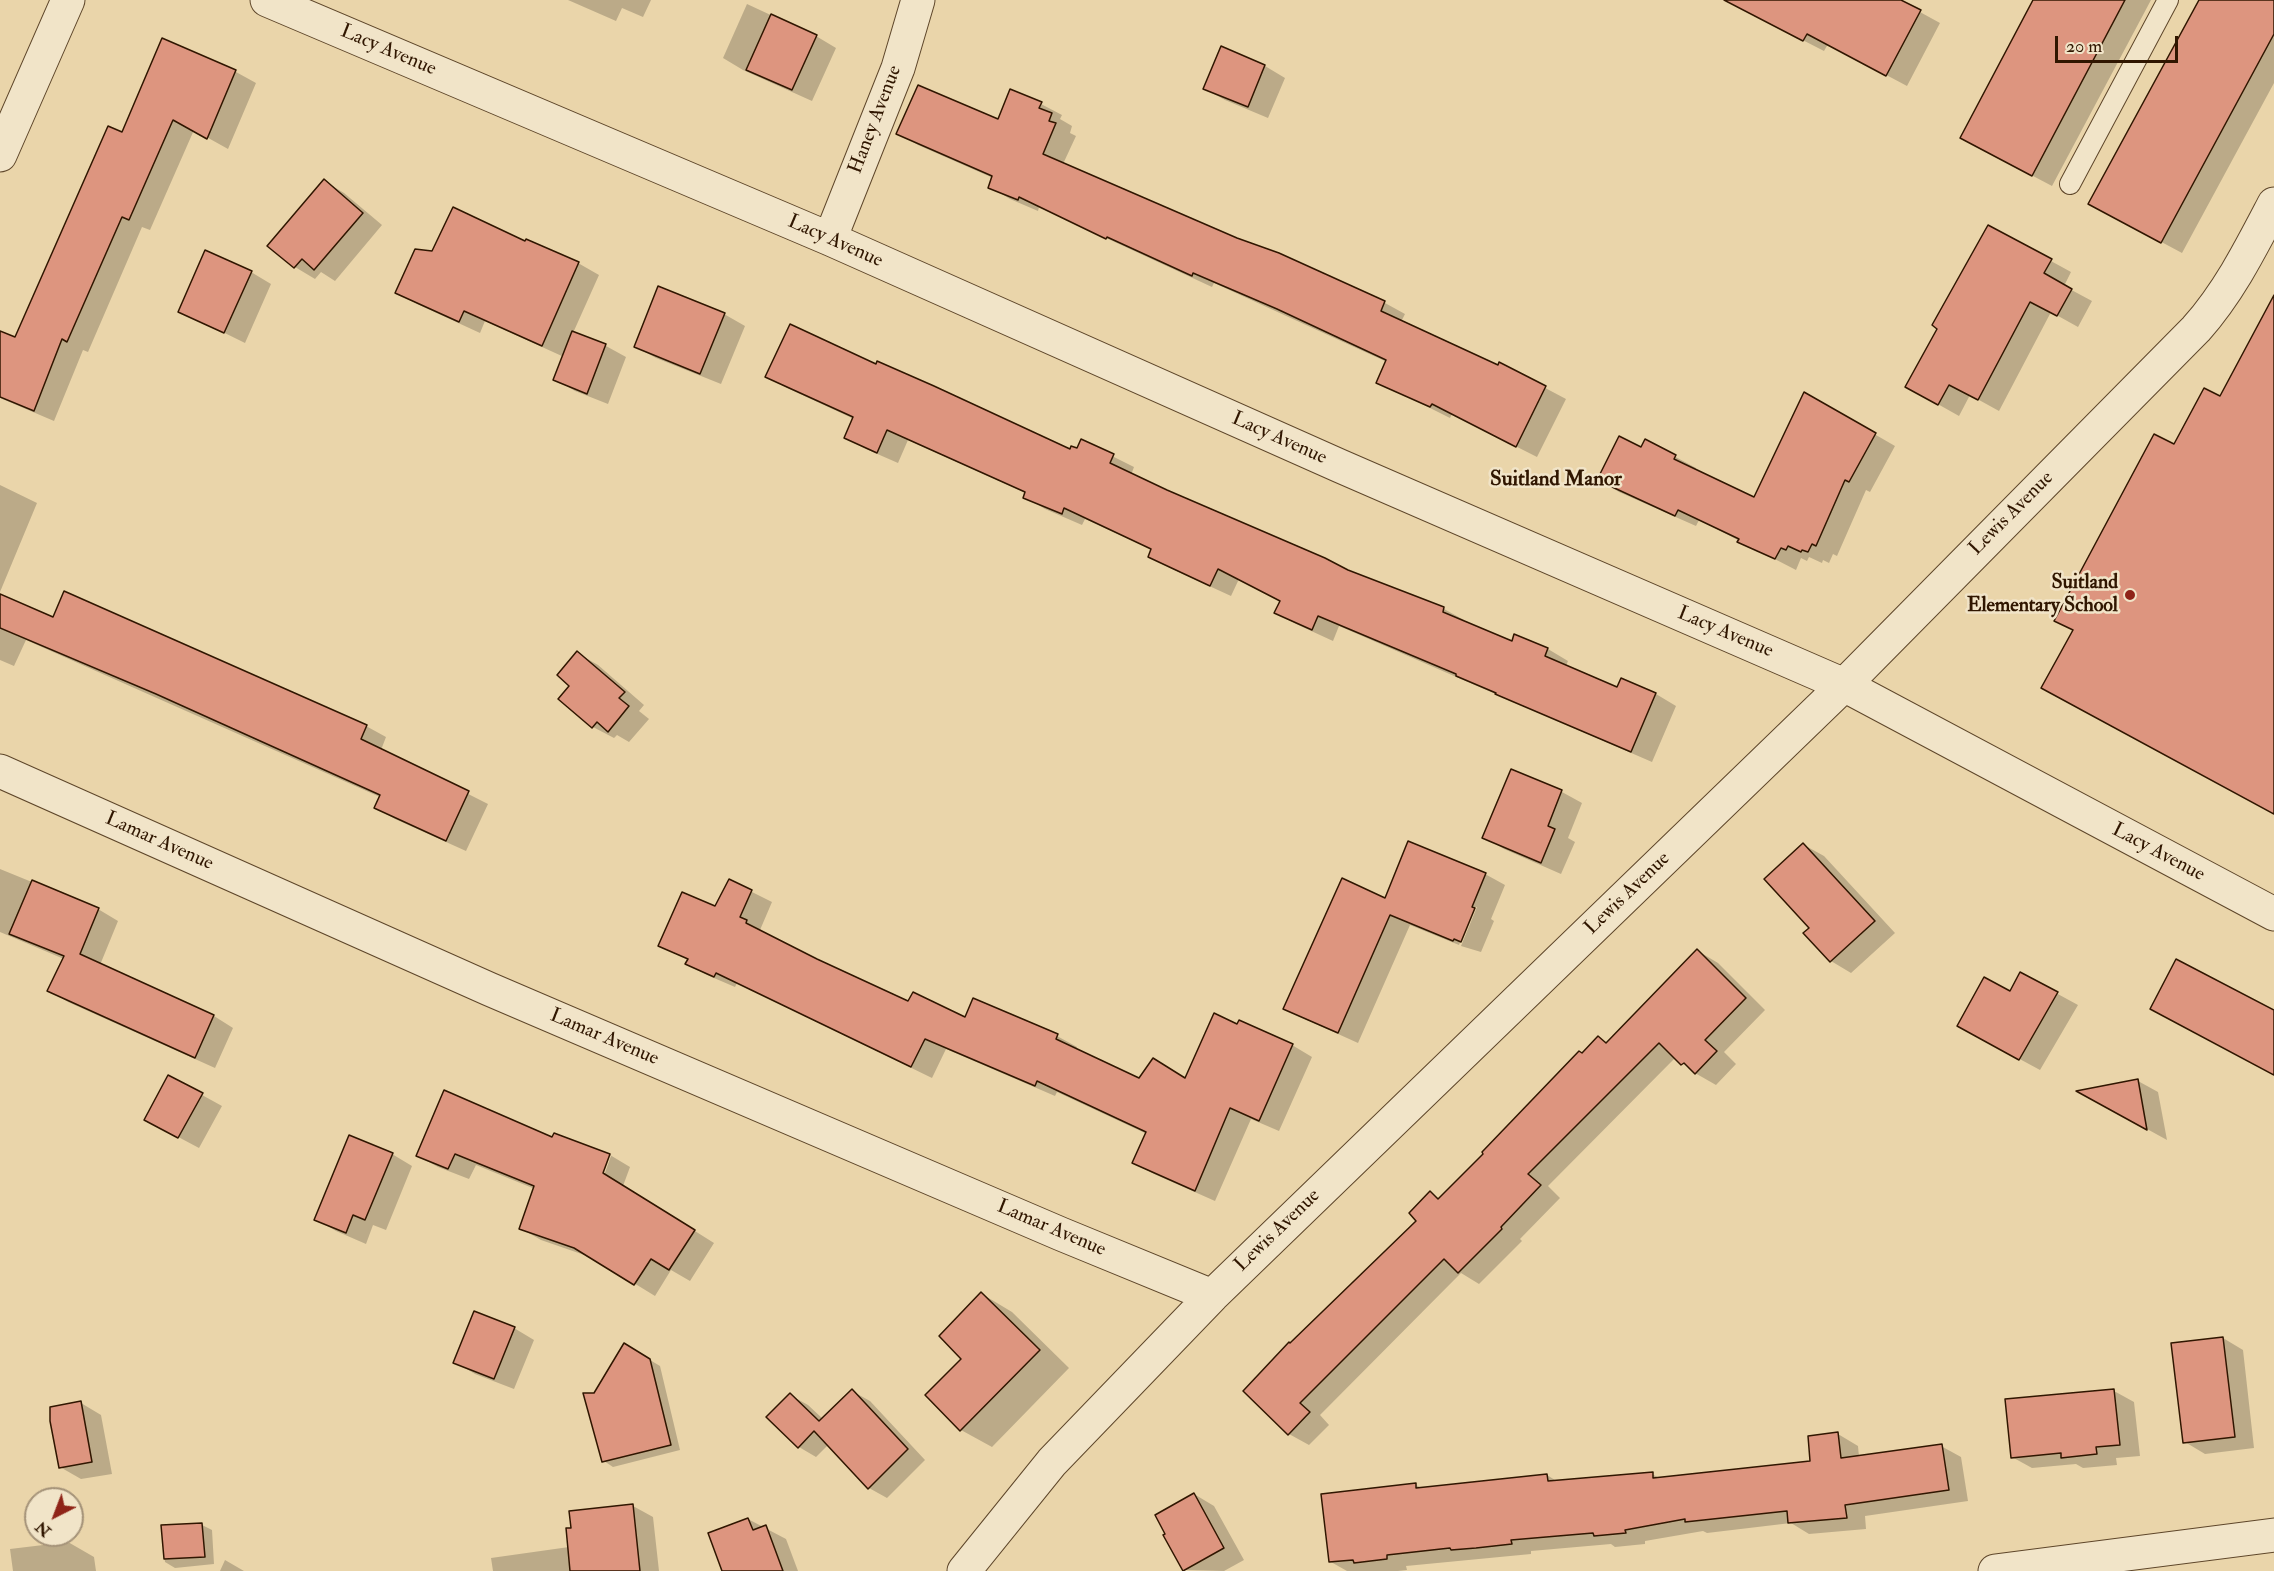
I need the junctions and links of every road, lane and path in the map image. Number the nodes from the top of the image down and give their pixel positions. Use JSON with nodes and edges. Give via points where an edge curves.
{"nodes":[{"id":1,"x":68,"y":0,"type":"edge"},
{"id":2,"x":267,"y":0,"type":"edge"},
{"id":3,"x":918,"y":0,"type":"edge"},
{"id":4,"x":2168,"y":0,"type":"edge"},
{"id":5,"x":0,"y":155,"type":"edge"},
{"id":6,"x":2070,"y":184,"type":"dead end"},
{"id":7,"x":2271,"y":216,"type":"edge"},
{"id":8,"x":830,"y":239,"type":"junction"},
{"id":9,"x":1844,"y":685,"type":"junction"},
{"id":10,"x":0,"y":771,"type":"edge"},
{"id":11,"x":2274,"y":914,"type":"edge"},
{"id":12,"x":1212,"y":1296,"type":"junction"},
{"id":13,"x":2274,"y":1534,"type":"edge"},
{"id":14,"x":964,"y":1571,"type":"edge"},
{"id":15,"x":1995,"y":1571,"type":"edge"}],
"edges":[{"from":1,"to":5,"type":"street"},
{"from":2,"to":8,"type":"street","name":"Lacy Avenue"},
{"from":3,"to":8,"type":"street","name":"Haney Avenue","via":[[898,68]]},
{"from":4,"to":6,"type":"lane"},
{"from":7,"to":9,"type":"street","name":"Lewis Avenue","via":[[2214,309]]},
{"from":8,"to":9,"type":"street","name":"Lacy Avenue"},
{"from":9,"to":11,"type":"street","name":"Lacy Avenue"},
{"from":9,"to":12,"type":"street","name":"Lewis Avenue"},
{"from":10,"to":12,"type":"street","name":"Lamar Avenue","via":[[500,994]]},
{"from":12,"to":14,"type":"street","name":"Lewis Avenue","via":[[1052,1462]]},
{"from":13,"to":15,"type":"street"}]}
